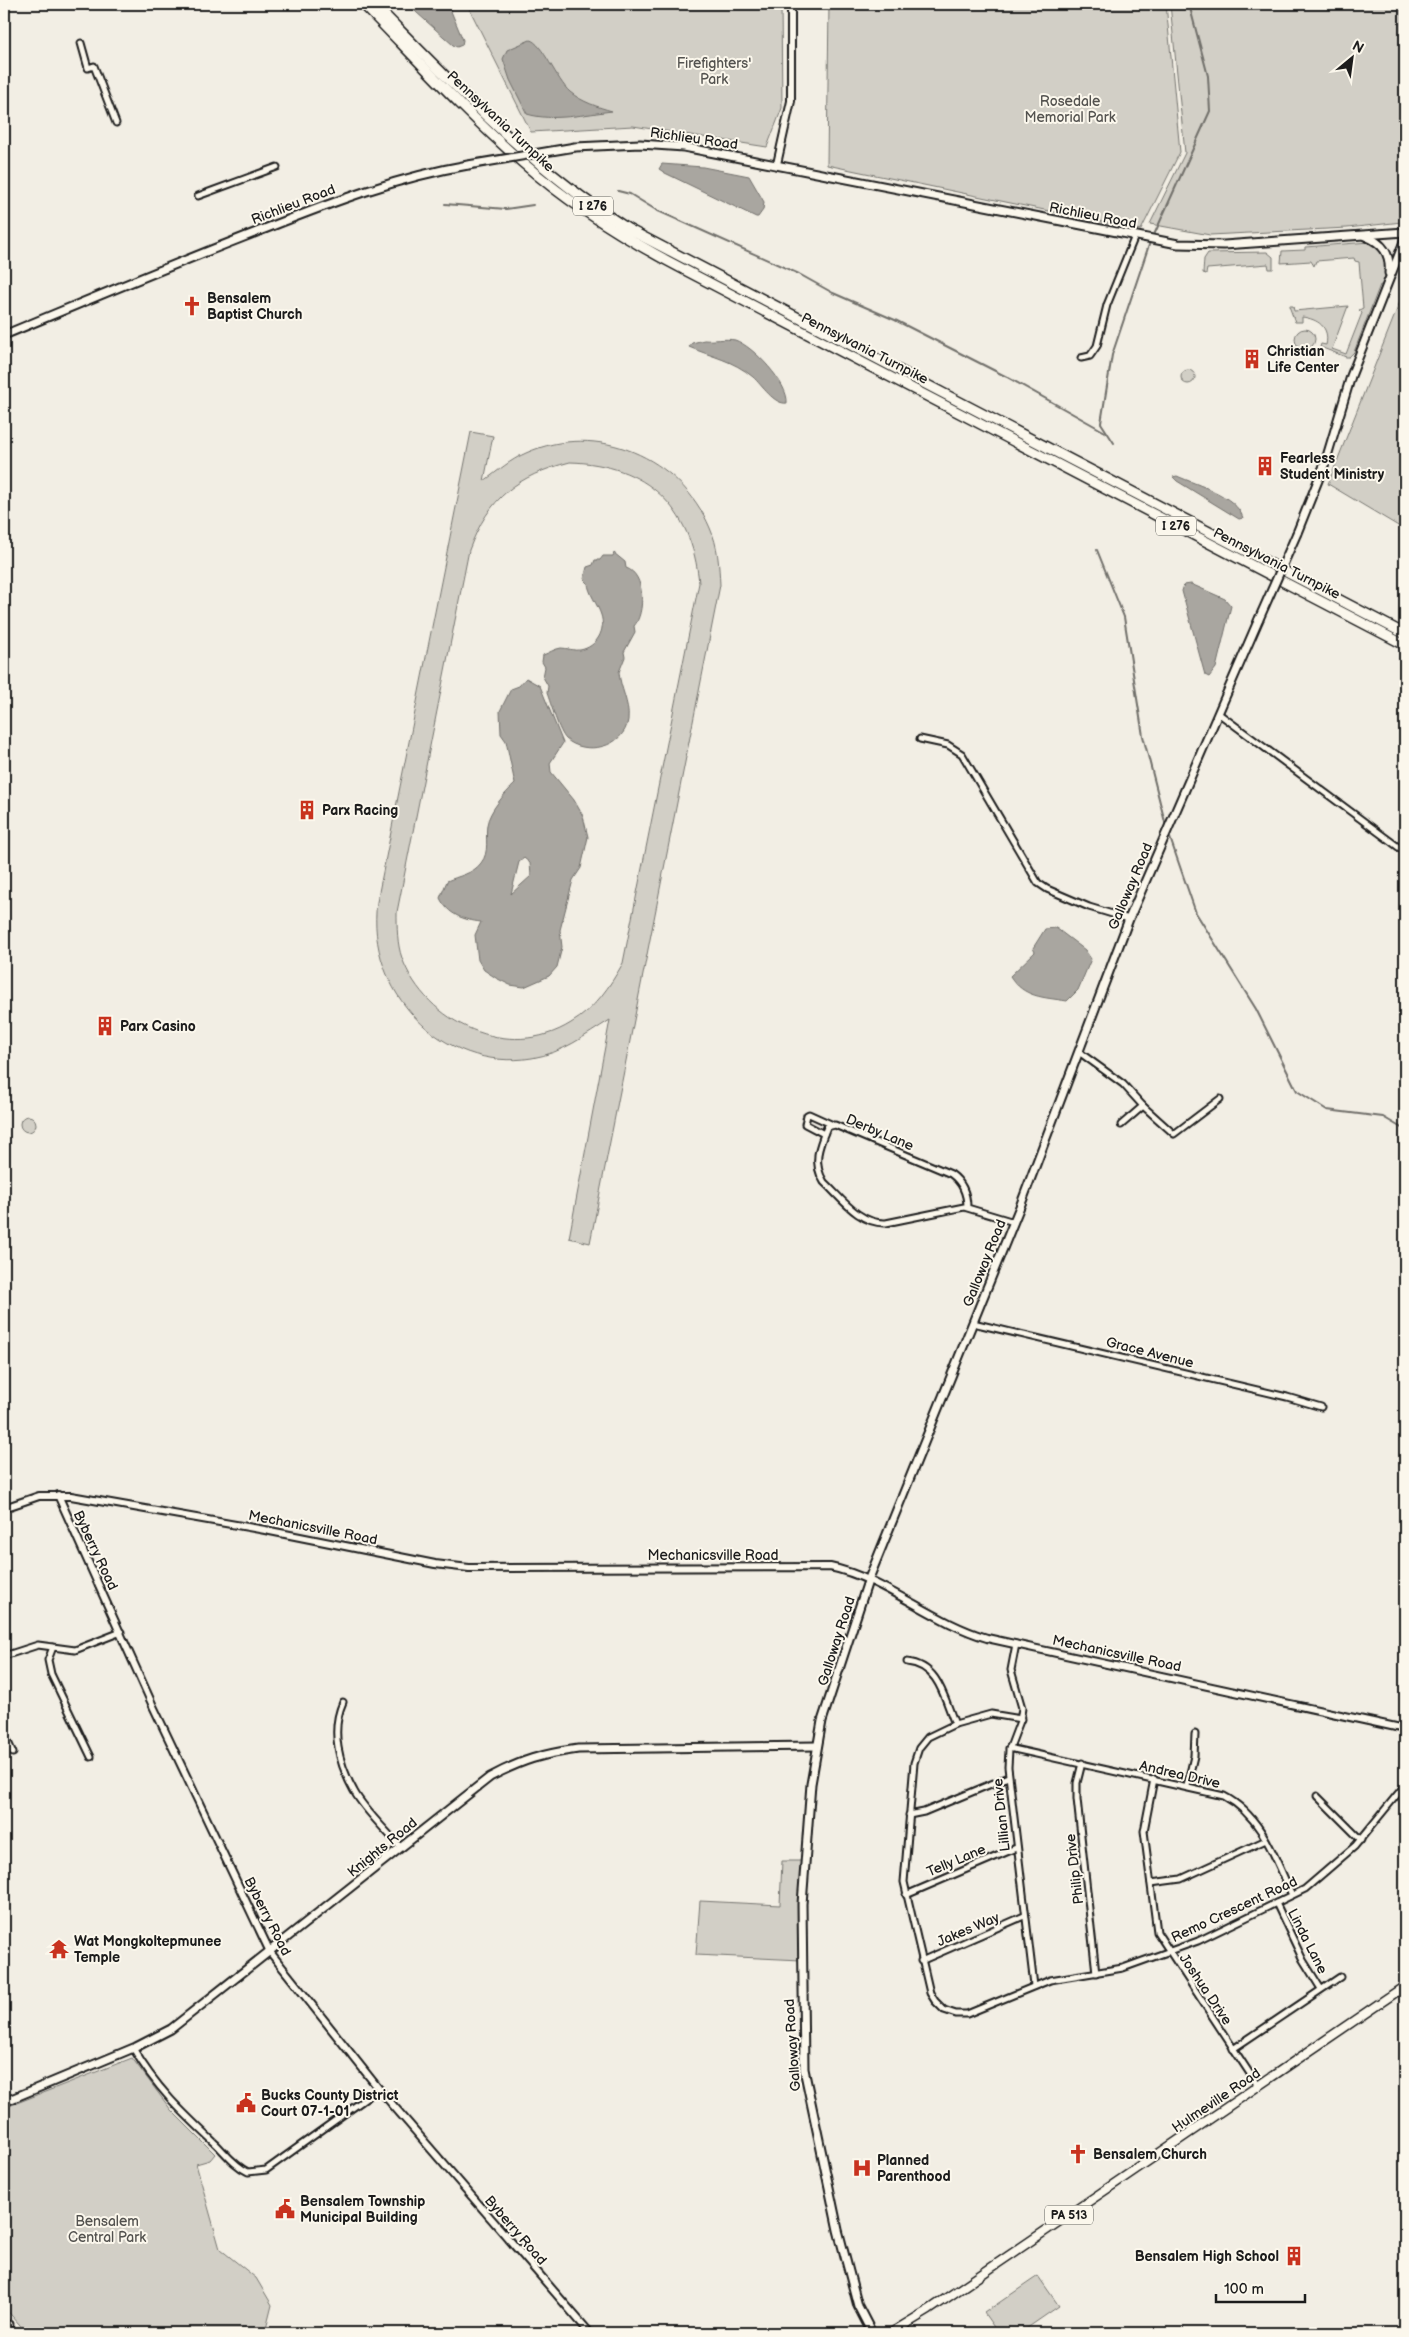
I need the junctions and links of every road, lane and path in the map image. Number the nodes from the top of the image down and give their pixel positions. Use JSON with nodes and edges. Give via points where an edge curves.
{"nodes":[{"id":1,"x":363,"y":4,"type":"edge"},
{"id":2,"x":374,"y":4,"type":"edge"},
{"id":3,"x":791,"y":4,"type":"edge"},
{"id":4,"x":81,"y":43,"type":"dead end"},
{"id":5,"x":116,"y":123,"type":"dead end"},
{"id":6,"x":777,"y":164,"type":"junction"},
{"id":7,"x":277,"y":167,"type":"dead end"},
{"id":8,"x":198,"y":196,"type":"dead end"},
{"id":9,"x":1405,"y":232,"type":"edge"},
{"id":10,"x":1362,"y":235,"type":"junction"},
{"id":11,"x":1135,"y":236,"type":"junction"},
{"id":12,"x":1405,"y":239,"type":"edge"},
{"id":13,"x":1389,"y":282,"type":"junction"},
{"id":14,"x":4,"y":334,"type":"edge"},
{"id":15,"x":1081,"y":358,"type":"dead end"},
{"id":16,"x":1405,"y":634,"type":"edge"},
{"id":17,"x":1405,"y":645,"type":"edge"},
{"id":18,"x":1218,"y":713,"type":"junction"},
{"id":19,"x":920,"y":739,"type":"dead end"},
{"id":20,"x":1405,"y":852,"type":"edge"},
{"id":21,"x":1129,"y":919,"type":"junction"},
{"id":22,"x":1079,"y":1052,"type":"junction"},
{"id":23,"x":1220,"y":1099,"type":"dead end"},
{"id":24,"x":1143,"y":1106,"type":"junction"},
{"id":25,"x":831,"y":1124,"type":"junction"},
{"id":26,"x":1122,"y":1125,"type":"dead end"},
{"id":27,"x":824,"y":1134,"type":"junction"},
{"id":28,"x":967,"y":1207,"type":"junction"},
{"id":29,"x":1014,"y":1222,"type":"junction"},
{"id":30,"x":974,"y":1323,"type":"junction"},
{"id":31,"x":1321,"y":1407,"type":"dead end"},
{"id":32,"x":58,"y":1495,"type":"junction"},
{"id":33,"x":4,"y":1508,"type":"edge"},
{"id":34,"x":868,"y":1581,"type":"junction"},
{"id":35,"x":121,"y":1632,"type":"junction"},
{"id":36,"x":1016,"y":1644,"type":"junction"},
{"id":37,"x":53,"y":1647,"type":"junction"},
{"id":38,"x":4,"y":1656,"type":"edge"},
{"id":39,"x":907,"y":1662,"type":"dead end"},
{"id":40,"x":343,"y":1702,"type":"dead end"},
{"id":41,"x":1021,"y":1719,"type":"junction"},
{"id":42,"x":955,"y":1724,"type":"junction"},
{"id":43,"x":1405,"y":1730,"type":"edge"},
{"id":44,"x":4,"y":1733,"type":"edge"},
{"id":45,"x":1195,"y":1734,"type":"dead end"},
{"id":46,"x":817,"y":1746,"type":"junction"},
{"id":47,"x":1009,"y":1748,"type":"junction"},
{"id":48,"x":13,"y":1753,"type":"dead end"},
{"id":49,"x":91,"y":1757,"type":"dead end"},
{"id":50,"x":1082,"y":1763,"type":"junction"},
{"id":51,"x":1008,"y":1777,"type":"junction"},
{"id":52,"x":1154,"y":1779,"type":"junction"},
{"id":53,"x":1405,"y":1785,"type":"edge"},
{"id":54,"x":1188,"y":1786,"type":"junction"},
{"id":55,"x":1317,"y":1796,"type":"dead end"},
{"id":56,"x":909,"y":1815,"type":"junction"},
{"id":57,"x":1266,"y":1840,"type":"junction"},
{"id":58,"x":1361,"y":1840,"type":"junction"},
{"id":59,"x":401,"y":1848,"type":"junction"},
{"id":60,"x":1016,"y":1848,"type":"junction"},
{"id":61,"x":1151,"y":1883,"type":"junction"},
{"id":62,"x":906,"y":1895,"type":"junction"},
{"id":63,"x":1292,"y":1895,"type":"junction"},
{"id":64,"x":1276,"y":1904,"type":"junction"},
{"id":65,"x":1024,"y":1916,"type":"junction"},
{"id":66,"x":270,"y":1952,"type":"junction"},
{"id":67,"x":1168,"y":1952,"type":"junction"},
{"id":68,"x":921,"y":1961,"type":"junction"},
{"id":69,"x":1096,"y":1973,"type":"junction"},
{"id":70,"x":1340,"y":1977,"type":"dead end"},
{"id":71,"x":1034,"y":1986,"type":"junction"},
{"id":72,"x":1405,"y":1986,"type":"edge"},
{"id":73,"x":1321,"y":1989,"type":"junction"},
{"id":74,"x":133,"y":2048,"type":"junction"},
{"id":75,"x":1233,"y":2049,"type":"junction"},
{"id":76,"x":1258,"y":2086,"type":"junction"},
{"id":77,"x":379,"y":2089,"type":"junction"},
{"id":78,"x":4,"y":2102,"type":"edge"},
{"id":79,"x":10,"y":2324,"type":"dead end"},
{"id":80,"x":4,"y":2329,"type":"edge"},
{"id":81,"x":590,"y":2333,"type":"edge"},
{"id":82,"x":872,"y":2333,"type":"edge"},
{"id":83,"x":891,"y":2333,"type":"edge"}],
"edges":[{"from":1,"to":17,"type":"highway","name":"Pennsylvania Turnpike","number":"I 276","via":[[521,162],[620,234],[683,270]]},
{"from":2,"to":16,"type":"highway","name":"Pennsylvania Turnpike","number":"I 276","via":[[514,144],[579,196],[628,229]]},
{"from":3,"to":6,"type":"street","via":[[791,101]]},
{"from":4,"to":5,"type":"street","via":[[88,68],[94,66]]},
{"from":6,"to":11,"type":"main road","name":"Richlieu Road"},
{"from":6,"to":14,"type":"main road","name":"Richlieu Road","bridge":true,"via":[[661,144],[611,144],[575,147],[409,177],[373,187],[167,266]]},
{"from":7,"to":8,"type":"street"},
{"from":9,"to":10,"type":"main road","name":"Richlieu Road"},
{"from":10,"to":11,"type":"main road","name":"Richlieu Road","via":[[1202,246]]},
{"from":10,"to":13,"type":"main road","via":[[1379,243],[1388,254]]},
{"from":11,"to":15,"type":"street","via":[[1107,305],[1097,346],[1090,356]]},
{"from":12,"to":13,"type":"main road","name":"Galloway Road"},
{"from":13,"to":18,"type":"main road","name":"Galloway Road","bridge":true,"via":[[1351,376],[1324,463],[1297,533]]},
{"from":18,"to":20,"type":"street"},
{"from":18,"to":21,"type":"main road","name":"Galloway Road"},
{"from":19,"to":21,"type":"street","via":[[948,745],[962,754],[1031,873],[1042,886],[1089,907]]},
{"from":21,"to":22,"type":"main road","name":"Galloway Road"},
{"from":22,"to":24,"type":"street","via":[[1123,1084]]},
{"from":22,"to":29,"type":"main road","name":"Galloway Road"},
{"from":23,"to":24,"type":"street","via":[[1174,1134]]},
{"from":24,"to":26,"type":"street"},
{"from":25,"to":27,"type":"street","name":"Derby Lane"},
{"from":25,"to":27,"type":"street","via":[[807,1115],[805,1124]]},
{"from":25,"to":28,"type":"street","name":"Derby Lane","via":[[951,1174],[966,1193]]},
{"from":27,"to":28,"type":"street","name":"Derby Lane","via":[[817,1158],[821,1178],[865,1219],[886,1223]]},
{"from":28,"to":29,"type":"street","name":"Derby Lane"},
{"from":29,"to":30,"type":"main road","name":"Galloway Road"},
{"from":30,"to":31,"type":"street","name":"Grace Avenue","via":[[1287,1396]]},
{"from":30,"to":34,"type":"main road","name":"Galloway Road"},
{"from":32,"to":33,"type":"street","name":"Mechanicsville Road","via":[[39,1496]]},
{"from":32,"to":34,"type":"street","name":"Mechanicsville Road","via":[[200,1518],[454,1567],[826,1567]]},
{"from":32,"to":35,"type":"street","name":"Byberry Road"},
{"from":34,"to":36,"type":"street","name":"Mechanicsville Road","via":[[965,1631]]},
{"from":34,"to":46,"type":"main road","name":"Galloway Road","via":[[822,1721]]},
{"from":35,"to":37,"type":"street","via":[[75,1650]]},
{"from":35,"to":66,"type":"street","name":"Byberry Road"},
{"from":36,"to":41,"type":"street","name":"Lillian Drive","via":[[1011,1670],[1022,1708]]},
{"from":36,"to":43,"type":"street","name":"Mechanicsville Road"},
{"from":37,"to":38,"type":"street","via":[[31,1646]]},
{"from":37,"to":49,"type":"street","via":[[48,1660],[52,1674]]},
{"from":39,"to":42,"type":"street","via":[[923,1665],[932,1673]]},
{"from":40,"to":59,"type":"street","via":[[336,1717],[339,1756],[354,1792]]},
{"from":41,"to":42,"type":"street","name":"Remo Crescent Road","via":[[991,1714]]},
{"from":41,"to":47,"type":"street","name":"Lillian Drive"},
{"from":42,"to":56,"type":"street","name":"Remo Crescent Road","via":[[928,1737],[919,1748],[914,1763]]},
{"from":44,"to":48,"type":"street"},
{"from":45,"to":54,"type":"street"},
{"from":46,"to":59,"type":"main road","name":"Knights Road","via":[[578,1749],[544,1754],[519,1761],[490,1777]]},
{"from":46,"to":82,"type":"main road","name":"Galloway Road","via":[[802,1904],[804,2069],[838,2230],[858,2306]]},
{"from":47,"to":50,"type":"street","name":"Andrea Drive"},
{"from":47,"to":51,"type":"street","name":"Lillian Drive"},
{"from":50,"to":52,"type":"street","name":"Andrea Drive"},
{"from":50,"to":69,"type":"street","name":"Philip Drive","via":[[1077,1799]]},
{"from":51,"to":56,"type":"street","via":[[924,1812]]},
{"from":51,"to":60,"type":"street","name":"Lillian Drive"},
{"from":52,"to":54,"type":"street","name":"Andrea Drive"},
{"from":52,"to":61,"type":"street","name":"Joshua Drive","via":[[1144,1831]]},
{"from":53,"to":58,"type":"street","name":"Remo Crescent Road"},
{"from":54,"to":57,"type":"street","name":"Andrea Drive","via":[[1224,1796],[1239,1805],[1254,1819]]},
{"from":55,"to":58,"type":"street"},
{"from":56,"to":62,"type":"street","name":"Remo Crescent Road","via":[[904,1869]]},
{"from":57,"to":61,"type":"street","via":[[1181,1879]]},
{"from":57,"to":63,"type":"street","name":"Andrea Drive"},
{"from":58,"to":63,"type":"street","name":"Remo Crescent Road","via":[[1304,1889]]},
{"from":59,"to":66,"type":"main road","name":"Knights Road"},
{"from":60,"to":62,"type":"street","name":"Telly Lane"},
{"from":60,"to":65,"type":"street","name":"Lillian Drive"},
{"from":61,"to":67,"type":"street","name":"Joshua Drive","via":[[1155,1925]]},
{"from":62,"to":68,"type":"street","name":"Remo Crescent Road"},
{"from":63,"to":64,"type":"street","name":"Remo Crescent Road"},
{"from":64,"to":67,"type":"street","name":"Remo Crescent Road"},
{"from":64,"to":73,"type":"street","name":"Linda Lane"},
{"from":65,"to":68,"type":"street","name":"Jakes Way"},
{"from":65,"to":71,"type":"street","name":"Lillian Drive"},
{"from":66,"to":74,"type":"main road","name":"Knights Road","via":[[171,2029]]},
{"from":66,"to":77,"type":"street","name":"Byberry Road"},
{"from":67,"to":69,"type":"street","name":"Remo Crescent Road"},
{"from":67,"to":75,"type":"street","name":"Joshua Drive"},
{"from":68,"to":71,"type":"street","name":"Remo Crescent Road","via":[[935,2002],[956,2014],[974,2012]]},
{"from":69,"to":71,"type":"street","name":"Remo Crescent Road","via":[[1063,1977]]},
{"from":70,"to":73,"type":"street"},
{"from":72,"to":76,"type":"main road","name":"Hulmeville Road","number":"PA 513"},
{"from":73,"to":75,"type":"street"},
{"from":74,"to":77,"type":"street","via":[[165,2095],[248,2172],[266,2170]]},
{"from":74,"to":78,"type":"main road","name":"Knights Road"},
{"from":75,"to":76,"type":"street","name":"Joshua Drive"},
{"from":76,"to":83,"type":"main road","name":"Hulmeville Road","number":"PA 513"},
{"from":77,"to":81,"type":"street","name":"Byberry Road"},
{"from":79,"to":80,"type":"street"}]}
